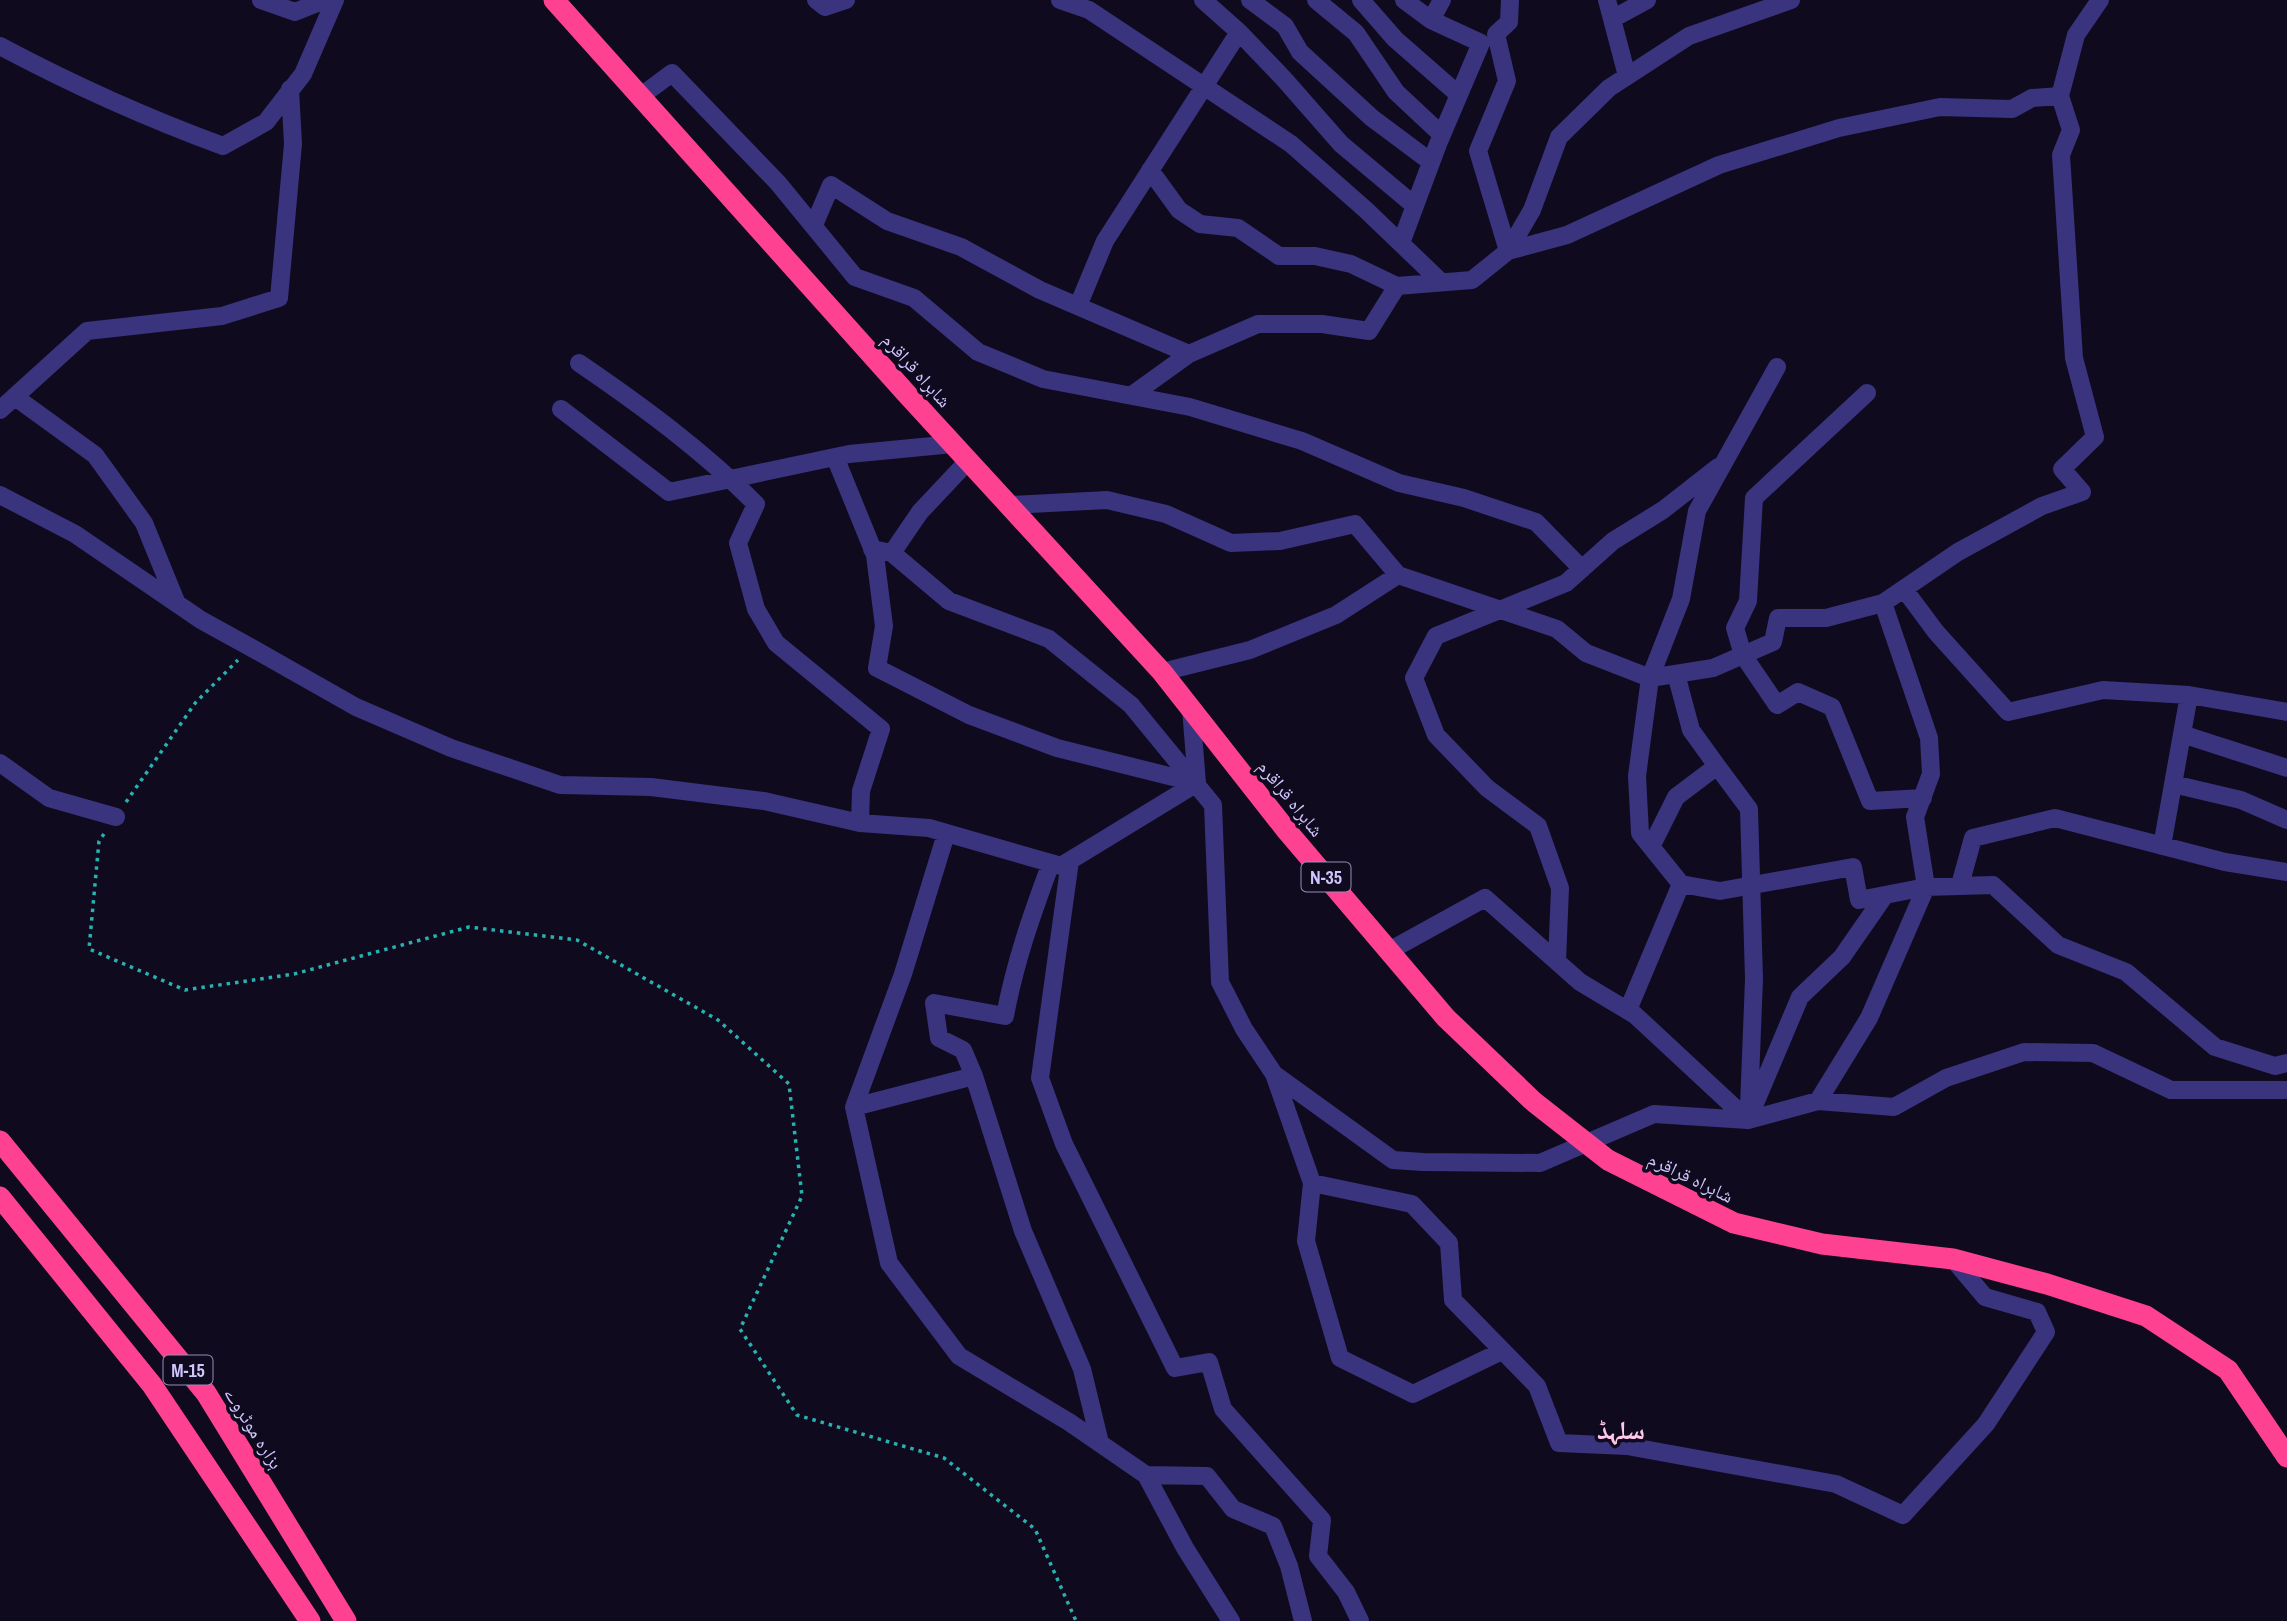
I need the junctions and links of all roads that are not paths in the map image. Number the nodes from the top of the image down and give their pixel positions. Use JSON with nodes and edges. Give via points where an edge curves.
{"nodes":[{"id":1,"x":261,"y":0,"type":"edge"},
{"id":2,"x":325,"y":0,"type":"edge"},
{"id":3,"x":335,"y":0,"type":"edge"},
{"id":4,"x":554,"y":0,"type":"edge"},
{"id":5,"x":816,"y":0,"type":"edge"},
{"id":6,"x":846,"y":0,"type":"edge"},
{"id":7,"x":1059,"y":0,"type":"edge"},
{"id":8,"x":1203,"y":0,"type":"edge"},
{"id":9,"x":1250,"y":0,"type":"edge"},
{"id":10,"x":1316,"y":0,"type":"edge"},
{"id":11,"x":1361,"y":0,"type":"edge"},
{"id":12,"x":1405,"y":0,"type":"edge"},
{"id":13,"x":1442,"y":0,"type":"edge"},
{"id":14,"x":1510,"y":0,"type":"edge"},
{"id":15,"x":1607,"y":0,"type":"edge"},
{"id":16,"x":1647,"y":0,"type":"edge"},
{"id":17,"x":1791,"y":0,"type":"edge"},
{"id":18,"x":2100,"y":0,"type":"edge"},
{"id":19,"x":1612,"y":19,"type":"junction"},
{"id":20,"x":1431,"y":20,"type":"junction"},
{"id":21,"x":1239,"y":32,"type":"junction"},
{"id":22,"x":0,"y":46,"type":"edge"},
{"id":23,"x":1627,"y":76,"type":"junction"},
{"id":24,"x":1205,"y":86,"type":"junction"},
{"id":25,"x":290,"y":89,"type":"junction"},
{"id":26,"x":1459,"y":95,"type":"junction"},
{"id":27,"x":640,"y":96,"type":"junction"},
{"id":28,"x":2060,"y":96,"type":"junction"},
{"id":29,"x":1442,"y":135,"type":"junction"},
{"id":30,"x":1431,"y":162,"type":"junction"},
{"id":31,"x":1150,"y":170,"type":"junction"},
{"id":32,"x":1415,"y":206,"type":"junction"},
{"id":33,"x":814,"y":225,"type":"junction"},
{"id":34,"x":1401,"y":243,"type":"junction"},
{"id":35,"x":1508,"y":251,"type":"junction"},
{"id":36,"x":1441,"y":282,"type":"junction"},
{"id":37,"x":1397,"y":286,"type":"junction"},
{"id":38,"x":1078,"y":306,"type":"junction"},
{"id":39,"x":1189,"y":354,"type":"junction"},
{"id":40,"x":579,"y":363,"type":"dead end"},
{"id":41,"x":1777,"y":367,"type":"dead end"},
{"id":42,"x":1867,"y":393,"type":"dead end"},
{"id":43,"x":1132,"y":395,"type":"junction"},
{"id":44,"x":15,"y":397,"type":"junction"},
{"id":45,"x":561,"y":409,"type":"dead end"},
{"id":46,"x":0,"y":410,"type":"edge"},
{"id":47,"x":953,"y":444,"type":"junction"},
{"id":48,"x":835,"y":457,"type":"junction"},
{"id":49,"x":968,"y":461,"type":"junction"},
{"id":50,"x":1725,"y":462,"type":"junction"},
{"id":51,"x":731,"y":479,"type":"junction"},
{"id":52,"x":0,"y":495,"type":"edge"},
{"id":53,"x":1009,"y":505,"type":"junction"},
{"id":54,"x":872,"y":550,"type":"junction"},
{"id":55,"x":892,"y":553,"type":"junction"},
{"id":56,"x":1582,"y":569,"type":"junction"},
{"id":57,"x":1398,"y":575,"type":"junction"},
{"id":58,"x":1904,"y":589,"type":"junction"},
{"id":59,"x":1884,"y":603,"type":"junction"},
{"id":60,"x":177,"y":604,"type":"junction"},
{"id":61,"x":1499,"y":611,"type":"junction"},
{"id":62,"x":1743,"y":655,"type":"junction"},
{"id":63,"x":1161,"y":672,"type":"junction"},
{"id":64,"x":1676,"y":674,"type":"junction"},
{"id":65,"x":1650,"y":678,"type":"junction"},
{"id":66,"x":2189,"y":695,"type":"junction"},
{"id":67,"x":1191,"y":709,"type":"junction"},
{"id":68,"x":2287,"y":712,"type":"edge"},
{"id":69,"x":2182,"y":734,"type":"junction"},
{"id":70,"x":0,"y":763,"type":"edge"},
{"id":71,"x":1717,"y":766,"type":"junction"},
{"id":72,"x":2287,"y":768,"type":"edge"},
{"id":73,"x":1197,"y":783,"type":"junction"},
{"id":74,"x":2173,"y":784,"type":"junction"},
{"id":75,"x":1923,"y":798,"type":"junction"},
{"id":76,"x":116,"y":817,"type":"road end"},
{"id":77,"x":2287,"y":820,"type":"edge"},
{"id":78,"x":860,"y":824,"type":"junction"},
{"id":79,"x":946,"y":834,"type":"junction"},
{"id":80,"x":1651,"y":846,"type":"junction"},
{"id":81,"x":2162,"y":846,"type":"junction"},
{"id":82,"x":1070,"y":861,"type":"junction"},
{"id":83,"x":1051,"y":863,"type":"junction"},
{"id":84,"x":2287,"y":873,"type":"edge"},
{"id":85,"x":1681,"y":884,"type":"junction"},
{"id":86,"x":1751,"y":886,"type":"junction"},
{"id":87,"x":1961,"y":886,"type":"junction"},
{"id":88,"x":1926,"y":887,"type":"junction"},
{"id":89,"x":1885,"y":895,"type":"junction"},
{"id":90,"x":1390,"y":951,"type":"junction"},
{"id":91,"x":1557,"y":962,"type":"junction"},
{"id":92,"x":1628,"y":1010,"type":"junction"},
{"id":93,"x":2287,"y":1063,"type":"edge"},
{"id":94,"x":1274,"y":1074,"type":"junction"},
{"id":95,"x":974,"y":1076,"type":"junction"},
{"id":96,"x":2287,"y":1090,"type":"edge"},
{"id":97,"x":1818,"y":1101,"type":"junction"},
{"id":98,"x":854,"y":1107,"type":"junction"},
{"id":99,"x":1748,"y":1120,"type":"junction"},
{"id":100,"x":0,"y":1141,"type":"edge"},
{"id":101,"x":1586,"y":1142,"type":"junction"},
{"id":102,"x":1312,"y":1183,"type":"junction"},
{"id":103,"x":0,"y":1197,"type":"edge"},
{"id":104,"x":1953,"y":1259,"type":"junction"},
{"id":105,"x":1502,"y":1351,"type":"junction"},
{"id":106,"x":1100,"y":1443,"type":"junction"},
{"id":107,"x":2287,"y":1457,"type":"edge"},
{"id":108,"x":1146,"y":1475,"type":"junction"},
{"id":109,"x":310,"y":1621,"type":"edge"},
{"id":110,"x":346,"y":1621,"type":"edge"},
{"id":111,"x":1231,"y":1621,"type":"edge"},
{"id":112,"x":1303,"y":1621,"type":"edge"},
{"id":113,"x":1360,"y":1621,"type":"edge"}],
"edges":[{"from":1,"to":2,"type":"street","via":[[295,12]]},
{"from":3,"to":25,"type":"street","via":[[303,74]]},
{"from":4,"to":27,"type":"highway","name":"شاہراہ قراقرم","number":"N-35"},
{"from":5,"to":6,"type":"street","via":[[825,7]]},
{"from":7,"to":24,"type":"street","via":[[1089,10]]},
{"from":8,"to":21,"type":"street"},
{"from":9,"to":30,"type":"street","via":[[1285,26],[1300,52],[1372,118]]},
{"from":10,"to":29,"type":"street","via":[[1356,33],[1396,92]]},
{"from":11,"to":26,"type":"street","via":[[1395,38]]},
{"from":12,"to":20,"type":"street"},
{"from":13,"to":20,"type":"street"},
{"from":14,"to":35,"type":"street","via":[[1509,22],[1496,34],[1507,81],[1478,151]]},
{"from":15,"to":19,"type":"street"},
{"from":16,"to":19,"type":"street"},
{"from":17,"to":23,"type":"street","via":[[1689,36]]},
{"from":18,"to":28,"type":"street","via":[[2076,35]]},
{"from":19,"to":23,"type":"street"},
{"from":20,"to":26,"type":"street","via":[[1481,43]]},
{"from":21,"to":24,"type":"street"},
{"from":21,"to":32,"type":"street","via":[[1341,144]]},
{"from":22,"to":25,"type":"street","via":[[144,117],[223,146],[266,122]]},
{"from":23,"to":35,"type":"street","via":[[1559,137],[1532,210]]},
{"from":24,"to":31,"type":"street"},
{"from":24,"to":34,"type":"street","via":[[1292,144]]},
{"from":25,"to":44,"type":"street","via":[[293,144],[279,298],[222,316],[87,331]]},
{"from":26,"to":29,"type":"street"},
{"from":27,"to":33,"type":"street","via":[[672,73]]},
{"from":27,"to":47,"type":"highway","name":"شاہراہ قراقرم","number":"N-35"},
{"from":28,"to":35,"type":"street","via":[[2032,98],[2012,108],[1940,107],[1839,128],[1719,165],[1567,235]]},
{"from":28,"to":58,"type":"street","via":[[2071,130],[2061,155],[2074,358],[2095,437],[2062,469],[2082,492],[2030,513],[1958,552]]},
{"from":29,"to":30,"type":"street"},
{"from":30,"to":32,"type":"street"},
{"from":31,"to":37,"type":"street","via":[[1179,210],[1200,224],[1238,228],[1279,256],[1315,256],[1351,264]]},
{"from":31,"to":38,"type":"street","via":[[1105,241]]},
{"from":32,"to":34,"type":"street"},
{"from":33,"to":38,"type":"street","via":[[831,185],[887,221],[961,247]]},
{"from":33,"to":43,"type":"street","via":[[855,277],[914,298],[978,352],[1042,379]]},
{"from":34,"to":36,"type":"street"},
{"from":35,"to":36,"type":"street","via":[[1472,280]]},
{"from":36,"to":37,"type":"street"},
{"from":37,"to":39,"type":"street","via":[[1369,331],[1322,324],[1258,324]]},
{"from":38,"to":39,"type":"street"},
{"from":39,"to":43,"type":"street"},
{"from":40,"to":51,"type":"street","via":[[658,416]]},
{"from":41,"to":50,"type":"street"},
{"from":42,"to":62,"type":"street","via":[[1754,498],[1748,601],[1735,628]]},
{"from":43,"to":56,"type":"street","via":[[1190,407],[1302,441],[1399,483],[1536,522]]},
{"from":44,"to":46,"type":"street"},
{"from":44,"to":60,"type":"street","via":[[96,455],[144,523]]},
{"from":45,"to":51,"type":"street","via":[[669,492]]},
{"from":47,"to":48,"type":"street"},
{"from":47,"to":49,"type":"highway","name":"شاہراہ قراقرم","number":"N-35"},
{"from":48,"to":51,"type":"street"},
{"from":48,"to":54,"type":"street"},
{"from":49,"to":53,"type":"highway","name":"شاہراہ قراقرم","number":"N-35"},
{"from":49,"to":55,"type":"street","via":[[920,512]]},
{"from":50,"to":56,"type":"street","via":[[1613,541]]},
{"from":50,"to":65,"type":"street","via":[[1697,511],[1681,599]]},
{"from":51,"to":78,"type":"street","via":[[756,504],[738,543],[756,609],[776,643],[881,729],[862,791]]},
{"from":52,"to":60,"type":"street","via":[[75,534]]},
{"from":53,"to":57,"type":"street","via":[[1107,500],[1167,514],[1231,543],[1280,541],[1355,524]]},
{"from":53,"to":63,"type":"highway","name":"شاہراہ قراقرم","number":"N-35"},
{"from":54,"to":55,"type":"street"},
{"from":54,"to":73,"type":"street","via":[[884,626],[877,668],[969,715],[1058,748]]},
{"from":55,"to":73,"type":"street","via":[[949,601],[1049,639],[1131,705]]},
{"from":56,"to":61,"type":"street","via":[[1566,583]]},
{"from":57,"to":61,"type":"street"},
{"from":57,"to":63,"type":"street","via":[[1335,615],[1250,650]]},
{"from":58,"to":59,"type":"street"},
{"from":58,"to":66,"type":"street","via":[[2008,712],[2103,690]]},
{"from":59,"to":62,"type":"street","via":[[1826,618],[1778,618],[1773,642]]},
{"from":59,"to":75,"type":"street","via":[[1928,738],[1931,774]]},
{"from":60,"to":78,"type":"street","via":[[368,712],[451,748],[560,785],[663,788],[764,801]]},
{"from":61,"to":65,"type":"street","via":[[1558,629],[1586,653]]},
{"from":61,"to":91,"type":"street","via":[[1436,636],[1414,678],[1436,736],[1487,788],[1538,825],[1560,888]]},
{"from":62,"to":64,"type":"street","via":[[1713,668]]},
{"from":62,"to":75,"type":"street","via":[[1777,705],[1798,692],[1832,707],[1870,801]]},
{"from":63,"to":67,"type":"highway","name":"شاہراہ قراقرم","number":"N-35"},
{"from":64,"to":65,"type":"street"},
{"from":64,"to":71,"type":"street","via":[[1691,730]]},
{"from":65,"to":80,"type":"street","via":[[1637,776],[1640,833]]},
{"from":66,"to":68,"type":"street"},
{"from":66,"to":69,"type":"street"},
{"from":67,"to":73,"type":"street"},
{"from":67,"to":90,"type":"highway","name":"شاہراہ قراقرم","number":"N-35"},
{"from":69,"to":72,"type":"street"},
{"from":69,"to":74,"type":"street"},
{"from":70,"to":76,"type":"street","via":[[49,798]]},
{"from":71,"to":80,"type":"street","via":[[1676,797]]},
{"from":71,"to":86,"type":"street","via":[[1749,809]]},
{"from":73,"to":82,"type":"street"},
{"from":73,"to":94,"type":"street","via":[[1213,805],[1220,982]]},
{"from":74,"to":77,"type":"street","via":[[2241,800]]},
{"from":74,"to":81,"type":"street"},
{"from":75,"to":88,"type":"street","via":[[1915,817]]},
{"from":78,"to":79,"type":"street","via":[[929,828]]},
{"from":79,"to":83,"type":"street"},
{"from":79,"to":98,"type":"street","via":[[903,974]]},
{"from":80,"to":85,"type":"street"},
{"from":81,"to":84,"type":"street"},
{"from":81,"to":87,"type":"street","via":[[2055,818],[1973,838]]},
{"from":82,"to":83,"type":"street","via":[[1061,866]]},
{"from":82,"to":113,"type":"street","via":[[1040,1078],[1064,1144],[1175,1368],[1209,1362],[1223,1409],[1322,1520],[1318,1556],[1346,1592]]},
{"from":83,"to":95,"type":"street","via":[[1012,974],[1005,1016],[933,1003],[939,1038],[963,1050]]},
{"from":85,"to":86,"type":"street","via":[[1720,891]]},
{"from":85,"to":92,"type":"street"},
{"from":86,"to":89,"type":"street","via":[[1853,867],[1859,900]]},
{"from":86,"to":99,"type":"street","via":[[1754,978]]},
{"from":87,"to":88,"type":"street"},
{"from":87,"to":93,"type":"street","via":[[1993,885],[2058,944],[2126,972],[2215,1047],[2275,1066]]},
{"from":88,"to":89,"type":"street"},
{"from":88,"to":97,"type":"street","via":[[1869,1018]]},
{"from":89,"to":99,"type":"street","via":[[1842,957],[1800,997]]},
{"from":90,"to":91,"type":"street","via":[[1485,898]]},
{"from":90,"to":101,"type":"highway","name":"شاہراہ قراقرم","number":"N-35","via":[[1446,1018],[1534,1102]]},
{"from":91,"to":92,"type":"street","via":[[1580,982]]},
{"from":92,"to":99,"type":"street"},
{"from":94,"to":101,"type":"street","via":[[1393,1160],[1540,1163]]},
{"from":94,"to":102,"type":"street"},
{"from":95,"to":98,"type":"street"},
{"from":95,"to":106,"type":"street","via":[[1023,1231],[1082,1370]]},
{"from":96,"to":97,"type":"street","via":[[2171,1090],[2093,1053],[2024,1052],[1946,1078],[1894,1107]]},
{"from":97,"to":99,"type":"street"},
{"from":98,"to":106,"type":"street","via":[[889,1263],[960,1356]]},
{"from":99,"to":101,"type":"street","via":[[1654,1114]]},
{"from":100,"to":110,"type":"highway","name":"ہزارہ موٹروے","number":"M-15","via":[[206,1393]]},
{"from":101,"to":104,"type":"highway","name":"شاہراہ قراقرم","number":"N-35","via":[[1608,1160],[1734,1223],[1822,1244]]},
{"from":102,"to":105,"type":"street","via":[[1412,1204],[1450,1243],[1453,1300]]},
{"from":102,"to":105,"type":"street","via":[[1306,1241],[1340,1358],[1413,1394]]},
{"from":103,"to":109,"type":"highway","number":"M-15","via":[[152,1385]]},
{"from":104,"to":105,"type":"street","via":[[1985,1297],[2037,1312],[2046,1332],[1986,1424],[1903,1515],[1836,1484],[1627,1446],[1559,1443],[1536,1386]]},
{"from":104,"to":107,"type":"highway","name":"شاہراہ قراقرم","number":"N-35","via":[[2146,1316],[2228,1370]]},
{"from":106,"to":108,"type":"street"},
{"from":108,"to":111,"type":"street"},
{"from":108,"to":112,"type":"street","via":[[1207,1476],[1233,1508],[1273,1526]]}]}
